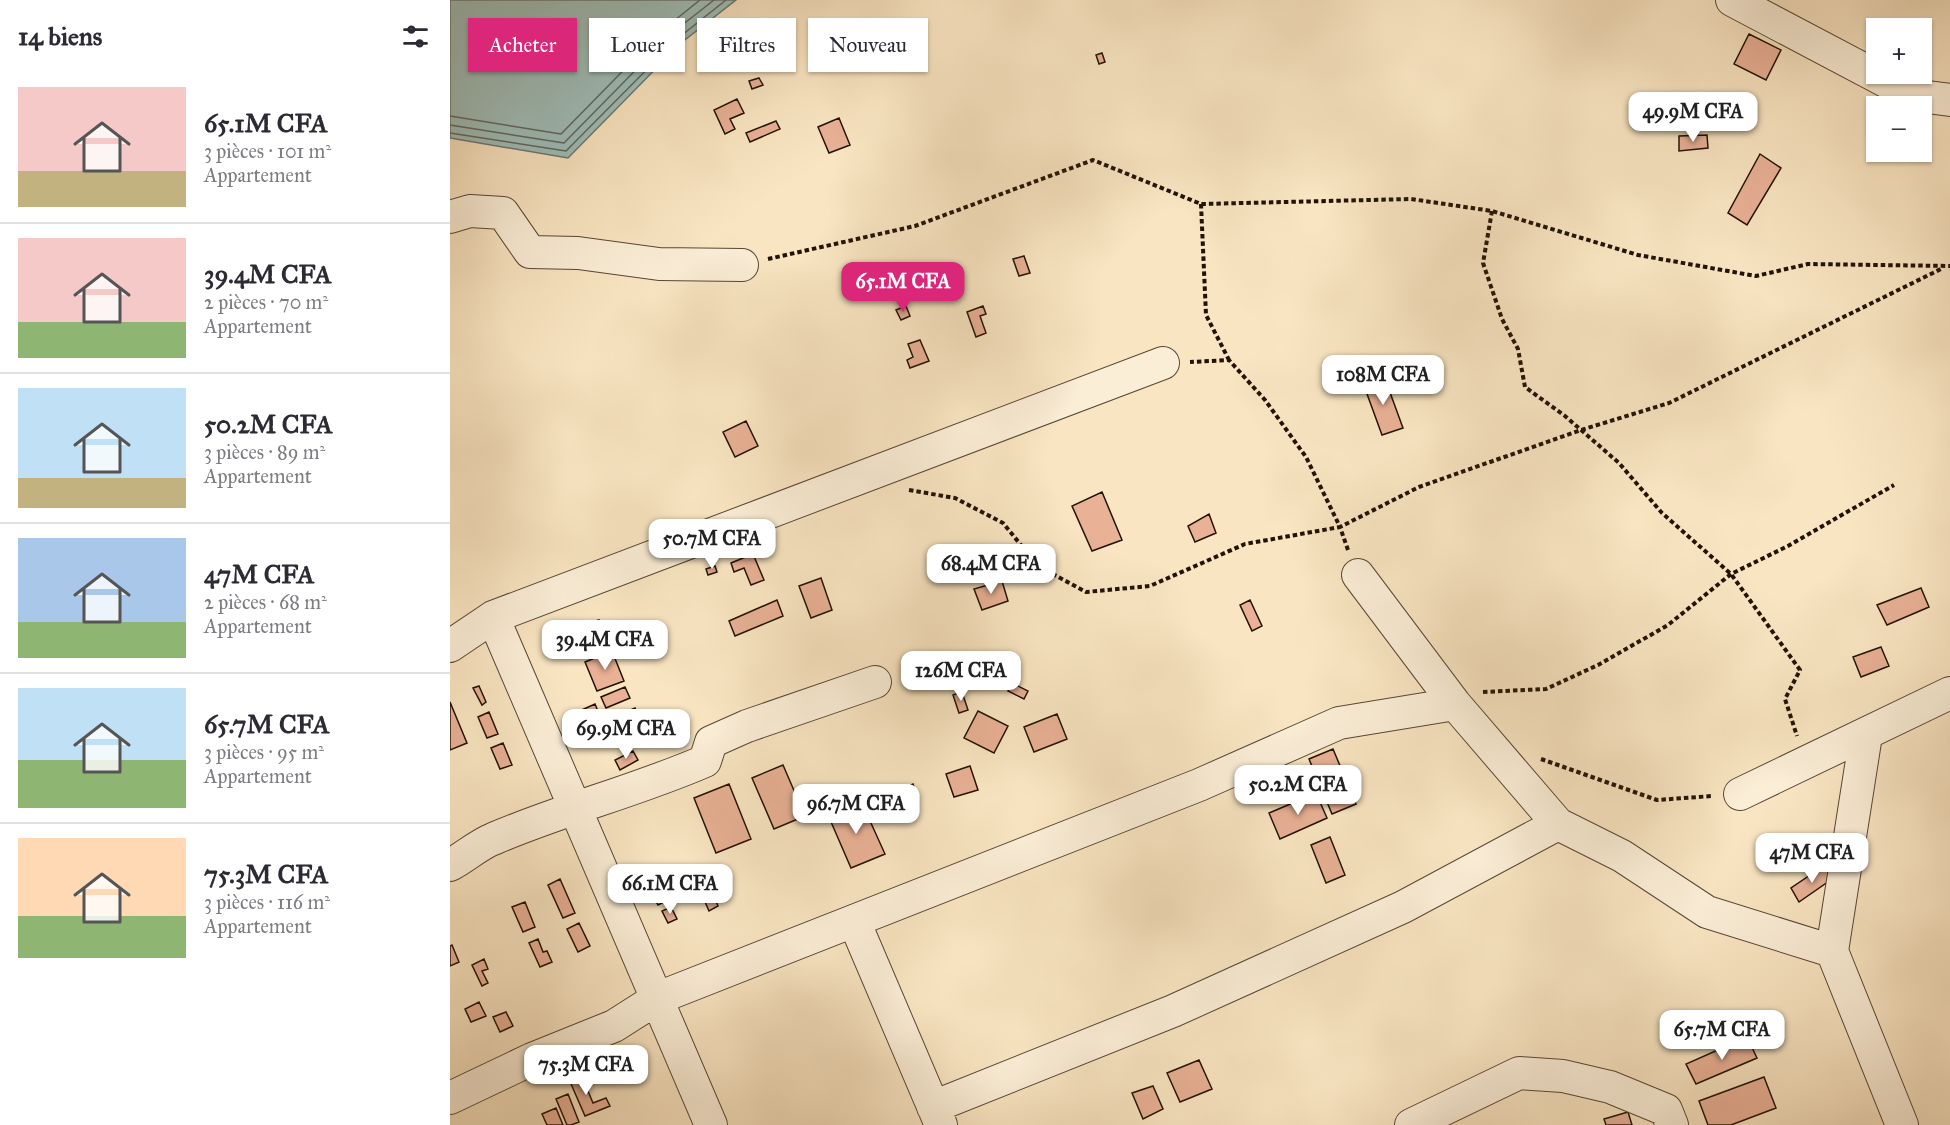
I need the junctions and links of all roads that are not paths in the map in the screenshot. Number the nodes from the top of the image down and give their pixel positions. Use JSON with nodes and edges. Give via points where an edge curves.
{"nodes":[{"id":1,"x":1732,"y":0,"type":"edge"},
{"id":2,"x":1950,"y":100,"type":"edge"},
{"id":3,"x":450,"y":217,"type":"edge"},
{"id":4,"x":741,"y":265,"type":"road end"},
{"id":5,"x":1163,"y":363,"type":"road end"},
{"id":6,"x":1358,"y":575,"type":"road end"},
{"id":7,"x":493,"y":616,"type":"junction"},
{"id":8,"x":450,"y":646,"type":"edge"},
{"id":9,"x":875,"y":682,"type":"dead end"},
{"id":10,"x":1447,"y":693,"type":"junction"},
{"id":11,"x":1950,"y":693,"type":"edge"},
{"id":12,"x":1866,"y":735,"type":"junction"},
{"id":13,"x":1740,"y":794,"type":"road end"},
{"id":14,"x":575,"y":807,"type":"junction"},
{"id":15,"x":1558,"y":824,"type":"junction"},
{"id":16,"x":450,"y":865,"type":"edge"},
{"id":17,"x":854,"y":921,"type":"junction"},
{"id":18,"x":1832,"y":951,"type":"junction"},
{"id":19,"x":658,"y":998,"type":"junction"},
{"id":20,"x":451,"y":1097,"type":"edge"},
{"id":21,"x":937,"y":1116,"type":"edge"},
{"id":22,"x":711,"y":1125,"type":"edge"},
{"id":23,"x":1411,"y":1125,"type":"edge"},
{"id":24,"x":1672,"y":1125,"type":"edge"},
{"id":25,"x":1902,"y":1125,"type":"edge"}],
"edges":[{"from":1,"to":2,"type":"street","via":[[1912,95]]},
{"from":3,"to":4,"type":"street","via":[[470,211],[503,213],[530,252],[578,253],[659,264]]},
{"from":5,"to":7,"type":"street"},
{"from":6,"to":10,"type":"street"},
{"from":7,"to":8,"type":"street"},
{"from":7,"to":14,"type":"street"},
{"from":9,"to":14,"type":"street","via":[[747,726],[711,742],[705,761],[659,781]]},
{"from":10,"to":15,"type":"street"},
{"from":10,"to":17,"type":"street","via":[[1339,723],[1199,785]]},
{"from":11,"to":12,"type":"street"},
{"from":12,"to":13,"type":"street"},
{"from":12,"to":18,"type":"street"},
{"from":14,"to":16,"type":"street","via":[[491,840]]},
{"from":14,"to":19,"type":"street"},
{"from":15,"to":18,"type":"street","via":[[1622,856],[1707,912]]},
{"from":15,"to":21,"type":"street","via":[[1403,907]]},
{"from":17,"to":19,"type":"street"},
{"from":17,"to":21,"type":"street"},
{"from":18,"to":25,"type":"street"},
{"from":19,"to":20,"type":"street","via":[[614,1026]]},
{"from":19,"to":22,"type":"street"},
{"from":23,"to":24,"type":"street","via":[[1519,1072],[1563,1076],[1610,1087],[1666,1110]]}]}
